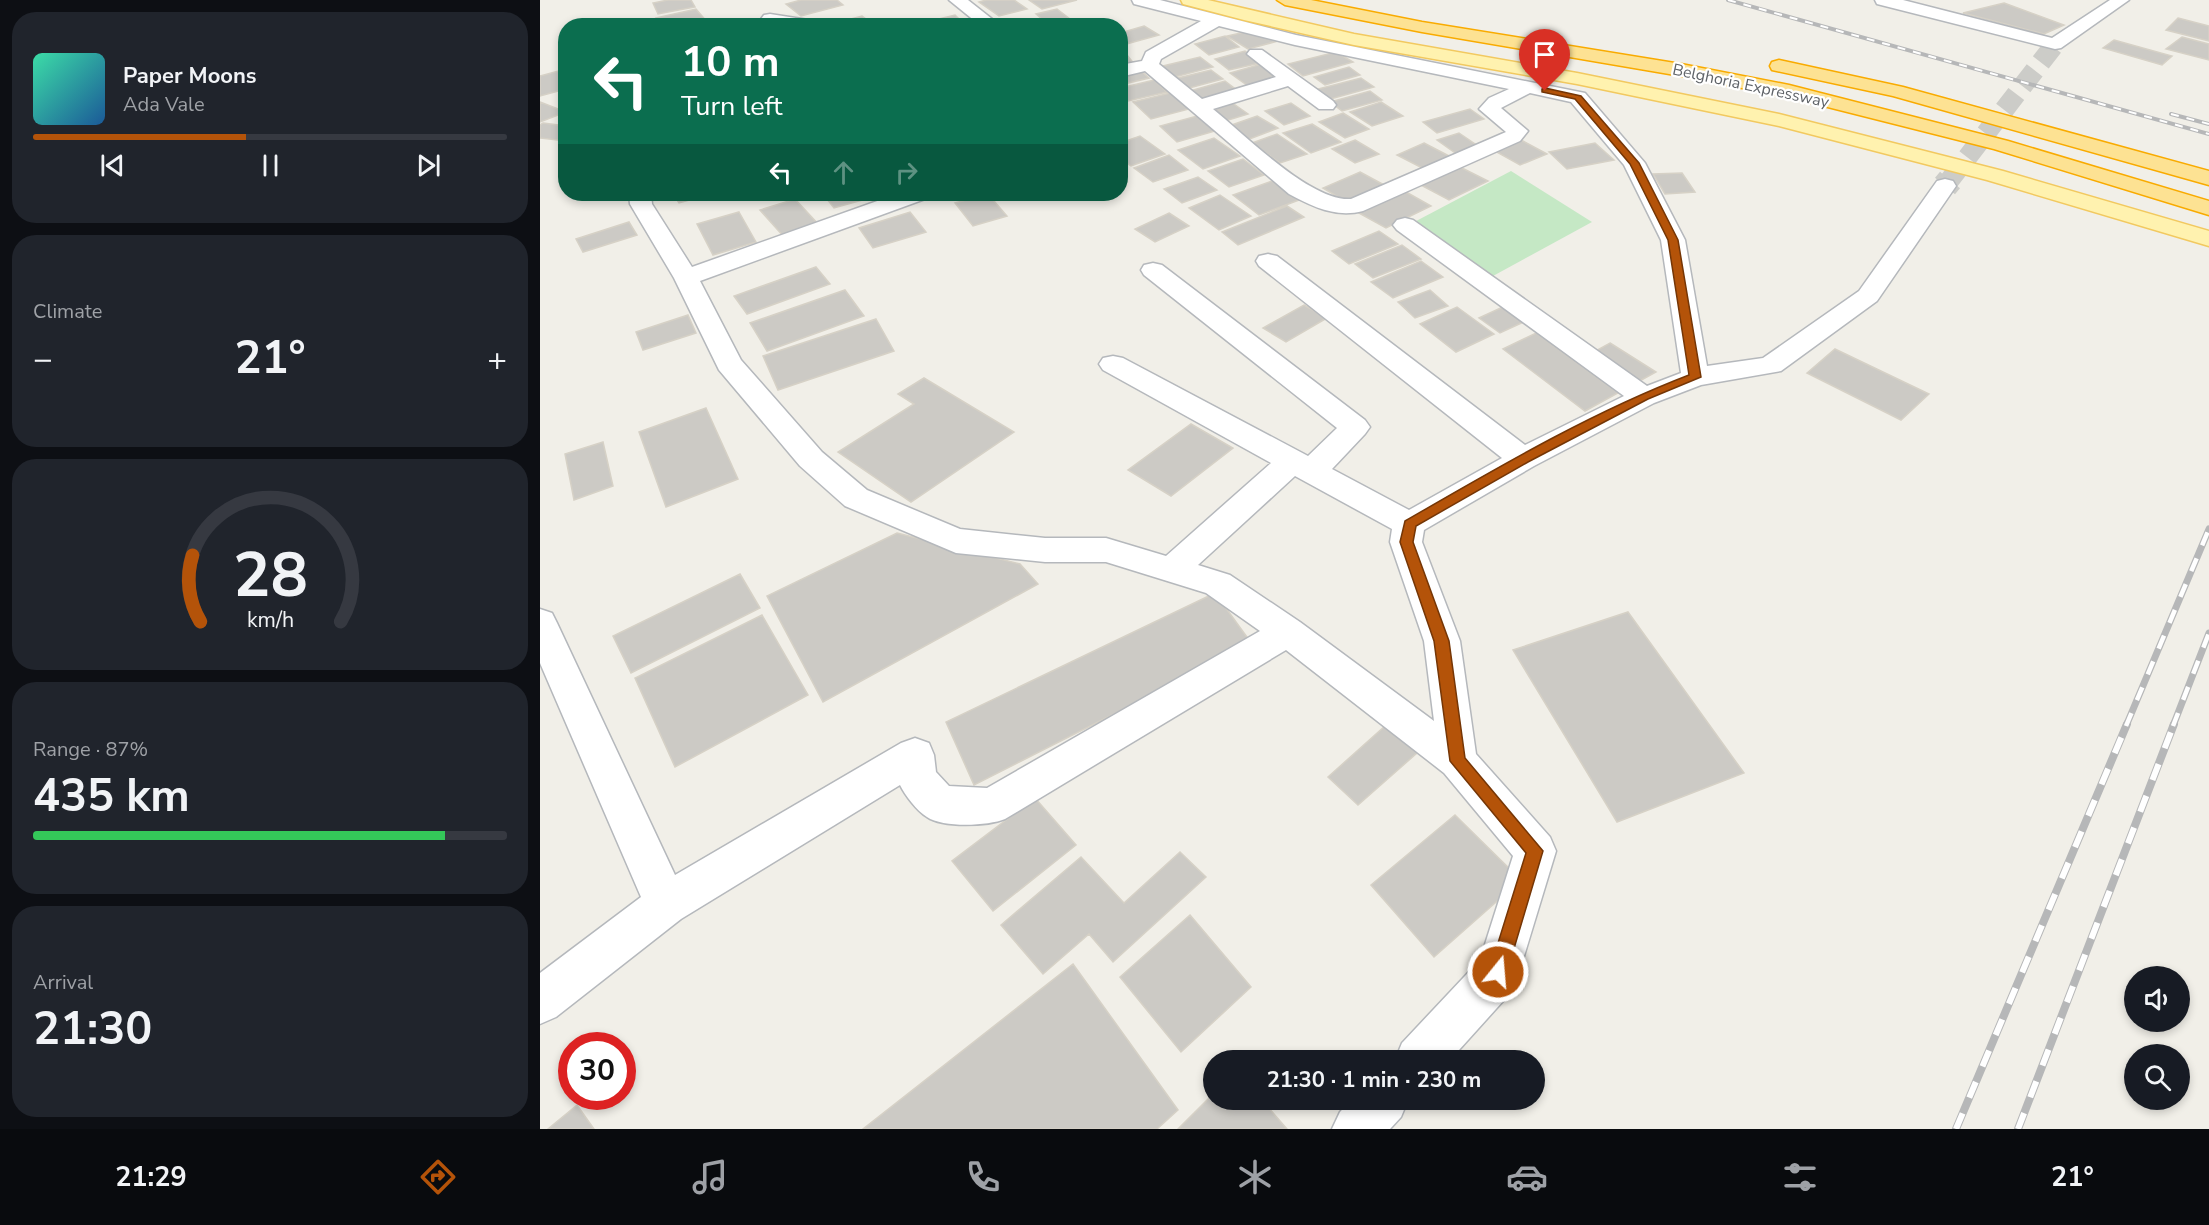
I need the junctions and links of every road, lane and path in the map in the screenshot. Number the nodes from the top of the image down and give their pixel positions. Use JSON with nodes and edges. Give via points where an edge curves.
{"nodes":[{"id":1,"x":957,"y":0,"type":"edge"},
{"id":2,"x":1140,"y":0,"type":"edge"},
{"id":3,"x":1189,"y":0,"type":"edge"},
{"id":4,"x":1285,"y":0,"type":"edge"},
{"id":5,"x":1883,"y":0,"type":"edge"},
{"id":6,"x":2121,"y":0,"type":"edge"},
{"id":7,"x":982,"y":18,"type":"edge"},
{"id":8,"x":1216,"y":20,"type":"junction"},
{"id":9,"x":1257,"y":54,"type":"dead end"},
{"id":10,"x":1758,"y":62,"type":"dead end"},
{"id":11,"x":1149,"y":65,"type":"junction"},
{"id":12,"x":1128,"y":69,"type":"edge"},
{"id":13,"x":1291,"y":80,"type":"junction"},
{"id":14,"x":1528,"y":87,"type":"junction"},
{"id":15,"x":1326,"y":105,"type":"dead end"},
{"id":16,"x":1198,"y":107,"type":"junction"},
{"id":17,"x":2209,"y":178,"type":"edge"},
{"id":18,"x":1945,"y":186,"type":"tunnel mouth"},
{"id":19,"x":641,"y":201,"type":"edge"},
{"id":20,"x":898,"y":201,"type":"edge"},
{"id":21,"x":2209,"y":208,"type":"edge"},
{"id":22,"x":1405,"y":225,"type":"dead end"},
{"id":23,"x":2209,"y":239,"type":"edge"},
{"id":24,"x":1268,"y":261,"type":"dead end"},
{"id":25,"x":1153,"y":270,"type":"dead end"},
{"id":26,"x":686,"y":278,"type":"junction"},
{"id":27,"x":1113,"y":364,"type":"dead end"},
{"id":28,"x":1695,"y":377,"type":"junction"},
{"id":29,"x":1644,"y":397,"type":"junction"},
{"id":30,"x":1523,"y":459,"type":"junction"},
{"id":31,"x":1302,"y":466,"type":"junction"},
{"id":32,"x":1409,"y":524,"type":"junction"},
{"id":33,"x":1172,"y":570,"type":"junction"},
{"id":34,"x":540,"y":623,"type":"edge"},
{"id":35,"x":1288,"y":632,"type":"junction"},
{"id":36,"x":1458,"y":761,"type":"junction"},
{"id":37,"x":666,"y":904,"type":"junction"},
{"id":38,"x":540,"y":1001,"type":"edge"},
{"id":39,"x":1428,"y":1050,"type":"edge"},
{"id":40,"x":1375,"y":1110,"type":"edge"},
{"id":41,"x":1358,"y":1129,"type":"edge"}],
"edges":[{"from":1,"to":7,"type":"street"},
{"from":2,"to":8,"type":"street"},
{"from":3,"to":23,"type":"main road","via":[[1297,29],[1632,88],[1806,125]]},
{"from":4,"to":21,"type":"highway","name":"Belghoria Expressway","via":[[1789,92],[2001,145]]},
{"from":5,"to":6,"type":"street","via":[[2055,44]]},
{"from":8,"to":11,"type":"street","via":[[1153,56]]},
{"from":8,"to":14,"type":"street","via":[[1294,40]]},
{"from":9,"to":13,"type":"street"},
{"from":10,"to":17,"type":"highway","name":"Belghoria Expressway","via":[[1896,91]]},
{"from":11,"to":12,"type":"street"},
{"from":11,"to":16,"type":"street"},
{"from":13,"to":15,"type":"street"},
{"from":13,"to":16,"type":"street"},
{"from":14,"to":16,"type":"street","via":[[1489,109],[1518,131],[1513,137],[1355,206],[1340,208],[1323,204],[1298,189]]},
{"from":14,"to":28,"type":"street","via":[[1578,98],[1634,163],[1673,240]]},
{"from":18,"to":28,"type":"street","via":[[1868,296],[1771,365]]},
{"from":19,"to":26,"type":"street"},
{"from":20,"to":26,"type":"street"},
{"from":22,"to":29,"type":"street"},
{"from":24,"to":30,"type":"street"},
{"from":25,"to":31,"type":"street","via":[[1355,426]]},
{"from":26,"to":33,"type":"street","via":[[729,364],[811,459],[856,498],[956,541],[1045,550],[1106,550]]},
{"from":27,"to":31,"type":"street"},
{"from":28,"to":29,"type":"street"},
{"from":29,"to":30,"type":"street"},
{"from":30,"to":32,"type":"street"},
{"from":31,"to":32,"type":"street"},
{"from":31,"to":33,"type":"street"},
{"from":32,"to":36,"type":"street","via":[[1406,542],[1442,641]]},
{"from":33,"to":35,"type":"street","via":[[1218,584]]},
{"from":34,"to":37,"type":"street"},
{"from":35,"to":36,"type":"street"},
{"from":35,"to":37,"type":"street","via":[[991,806],[940,804],[917,779],[915,755]]},
{"from":36,"to":39,"type":"street","via":[[1535,851],[1498,972]]},
{"from":37,"to":38,"type":"street"},
{"from":40,"to":41,"type":"street"}]}
